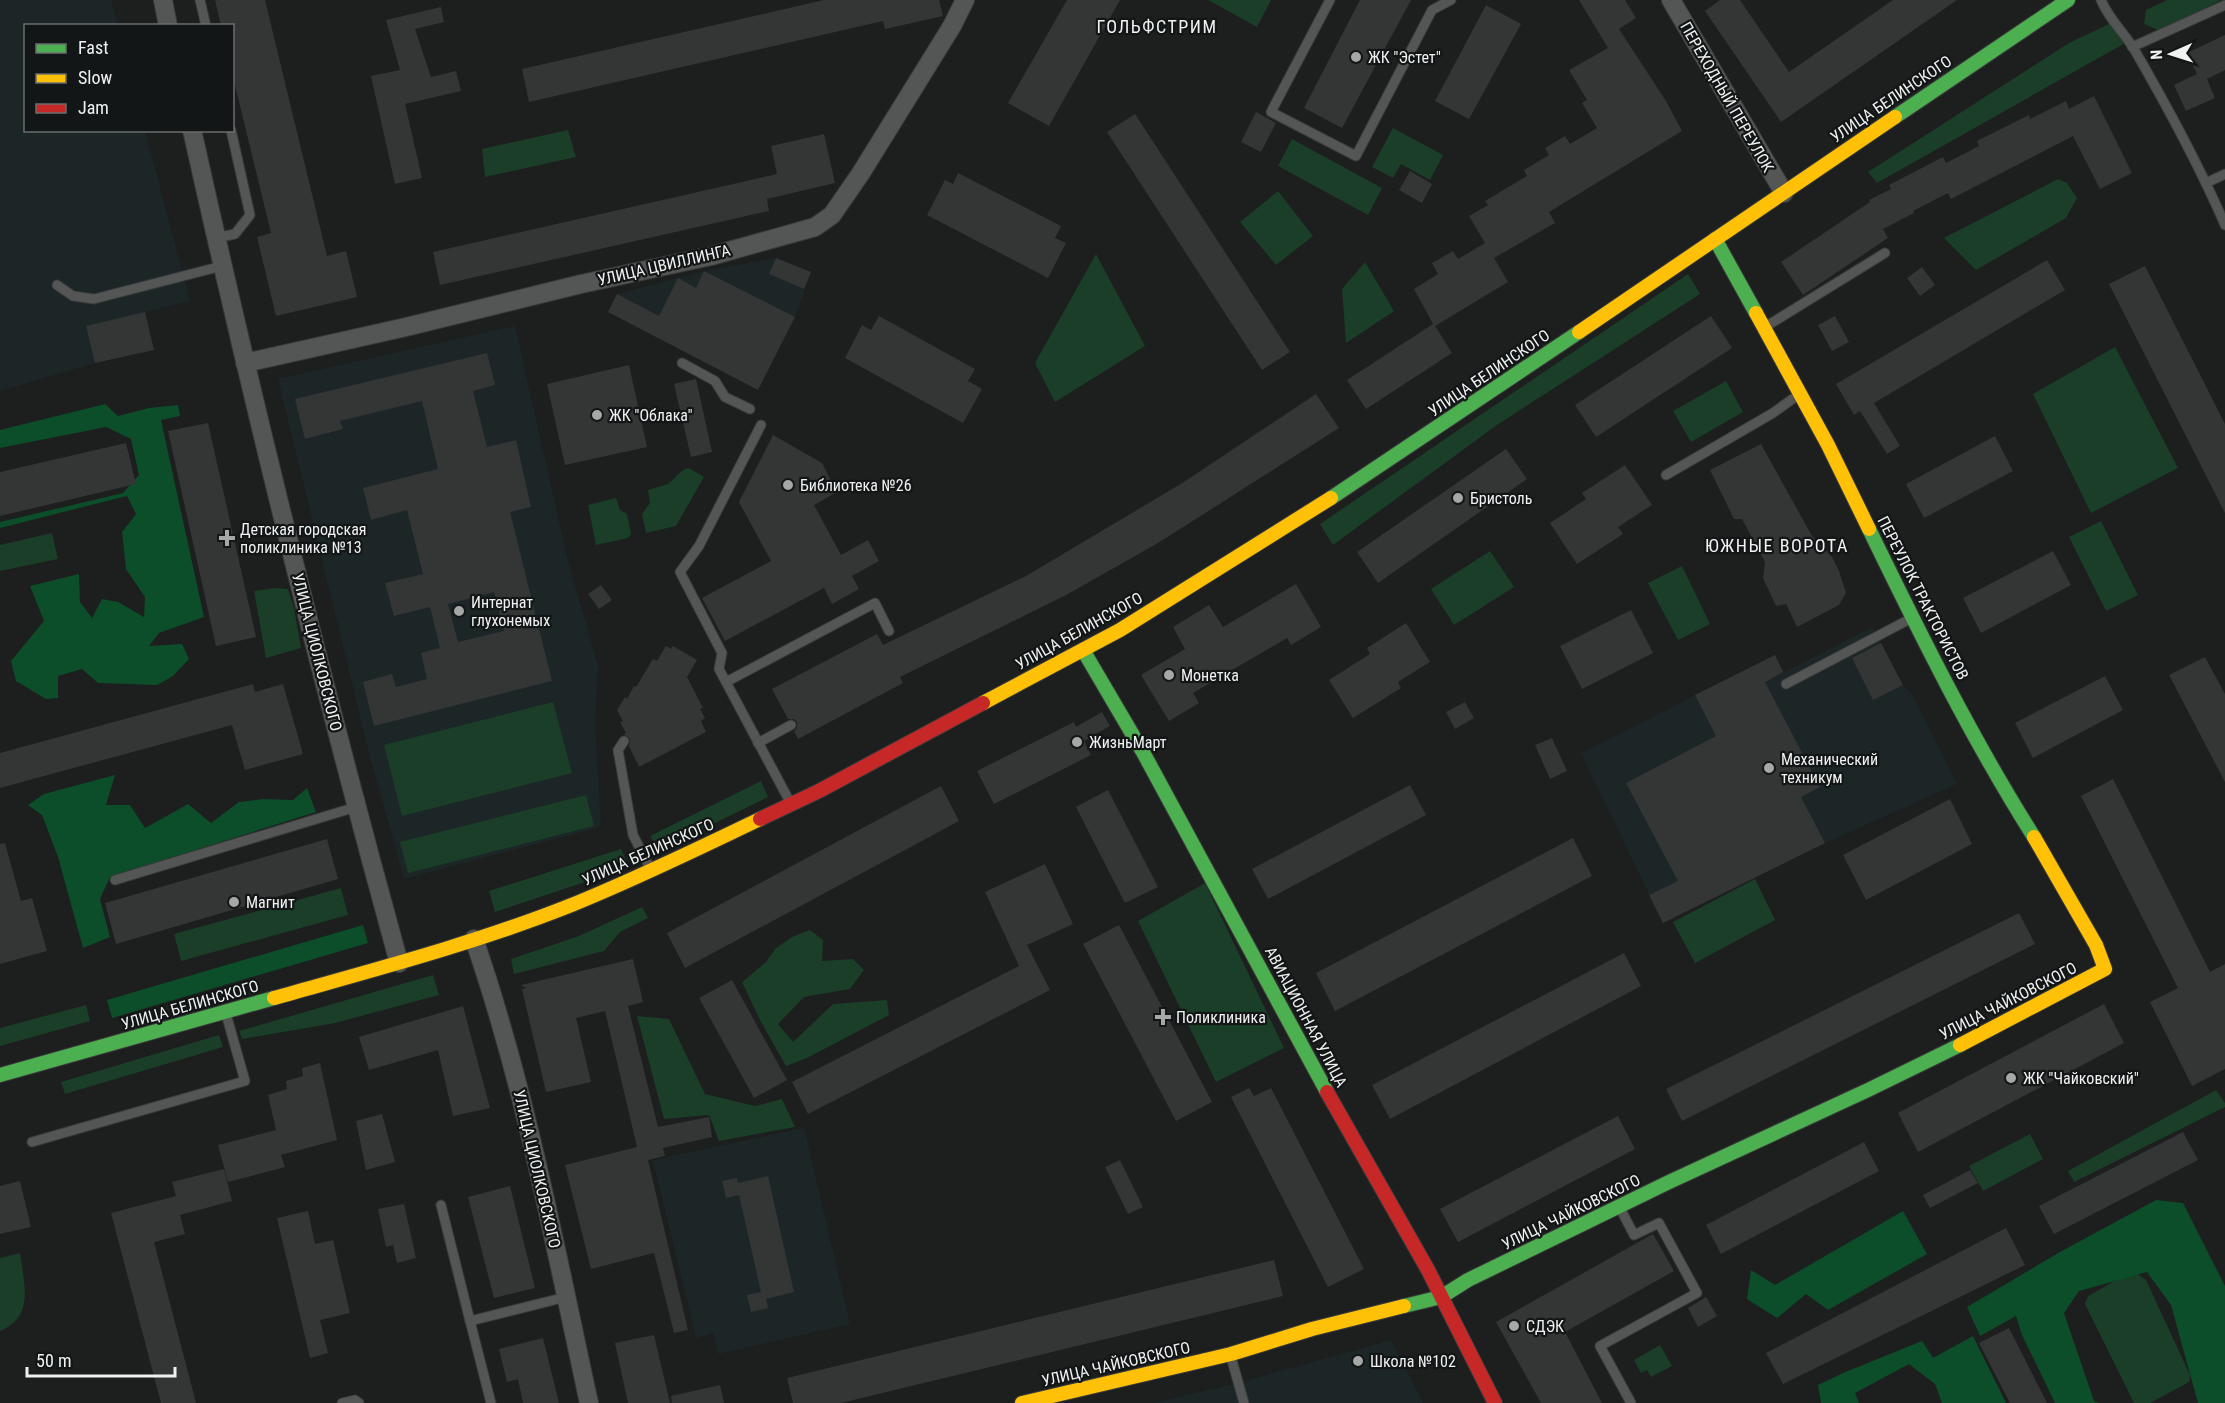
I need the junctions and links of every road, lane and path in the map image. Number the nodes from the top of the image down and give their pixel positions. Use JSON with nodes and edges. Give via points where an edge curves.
{"nodes":[{"id":1,"x":163,"y":0,"type":"edge"},
{"id":2,"x":200,"y":0,"type":"edge"},
{"id":3,"x":965,"y":0,"type":"edge"},
{"id":4,"x":1330,"y":0,"type":"edge"},
{"id":5,"x":1451,"y":0,"type":"edge"},
{"id":6,"x":1671,"y":0,"type":"edge"},
{"id":7,"x":2067,"y":0,"type":"edge"},
{"id":8,"x":2101,"y":0,"type":"edge"},
{"id":9,"x":2225,"y":5,"type":"edge"},
{"id":10,"x":168,"y":24,"type":"edge"},
{"id":11,"x":206,"y":24,"type":"edge"},
{"id":12,"x":2133,"y":47,"type":"junction"},
{"id":13,"x":192,"y":132,"type":"edge"},
{"id":14,"x":231,"y":132,"type":"edge"},
{"id":15,"x":2225,"y":174,"type":"edge"},
{"id":16,"x":2206,"y":183,"type":"junction"},
{"id":17,"x":1784,"y":193,"type":"junction"},
{"id":18,"x":2225,"y":225,"type":"edge"},
{"id":19,"x":215,"y":238,"type":"junction"},
{"id":20,"x":1716,"y":239,"type":"junction"},
{"id":21,"x":1885,"y":253,"type":"dead end"},
{"id":22,"x":222,"y":266,"type":"junction"},
{"id":23,"x":57,"y":285,"type":"dead end"},
{"id":24,"x":1763,"y":328,"type":"junction"},
{"id":25,"x":245,"y":363,"type":"junction"},
{"id":26,"x":682,"y":363,"type":"dead end"},
{"id":27,"x":1800,"y":393,"type":"junction"},
{"id":28,"x":750,"y":409,"type":"dead end"},
{"id":29,"x":762,"y":424,"type":"dead end"},
{"id":30,"x":1666,"y":475,"type":"dead end"},
{"id":31,"x":1912,"y":618,"type":"junction"},
{"id":32,"x":889,"y":631,"type":"dead end"},
{"id":33,"x":1083,"y":650,"type":"junction"},
{"id":34,"x":726,"y":682,"type":"junction"},
{"id":35,"x":1786,"y":684,"type":"dead end"},
{"id":36,"x":791,"y":725,"type":"dead end"},
{"id":37,"x":624,"y":741,"type":"dead end"},
{"id":38,"x":758,"y":743,"type":"junction"},
{"id":39,"x":791,"y":804,"type":"junction"},
{"id":40,"x":356,"y":807,"type":"junction"},
{"id":41,"x":652,"y":871,"type":"junction"},
{"id":42,"x":115,"y":880,"type":"dead end"},
{"id":43,"x":474,"y":939,"type":"junction"},
{"id":44,"x":399,"y":963,"type":"junction"},
{"id":45,"x":2105,"y":969,"type":"joint"},
{"id":46,"x":226,"y":1012,"type":"junction"},
{"id":47,"x":0,"y":1075,"type":"edge"},
{"id":48,"x":32,"y":1142,"type":"dead end"},
{"id":49,"x":441,"y":1205,"type":"dead end"},
{"id":50,"x":1619,"y":1207,"type":"junction"},
{"id":51,"x":566,"y":1297,"type":"junction"},
{"id":52,"x":1441,"y":1297,"type":"junction"},
{"id":53,"x":470,"y":1321,"type":"junction"},
{"id":54,"x":1231,"y":1354,"type":"junction"},
{"id":55,"x":1058,"y":1399,"type":"edge"},
{"id":56,"x":342,"y":1403,"type":"edge"},
{"id":57,"x":359,"y":1403,"type":"edge"},
{"id":58,"x":491,"y":1403,"type":"edge"},
{"id":59,"x":589,"y":1403,"type":"edge"},
{"id":60,"x":1022,"y":1403,"type":"edge"},
{"id":61,"x":1244,"y":1403,"type":"edge"},
{"id":62,"x":1495,"y":1403,"type":"edge"},
{"id":63,"x":1631,"y":1403,"type":"edge"}],
"edges":[{"from":1,"to":10,"type":"street"},
{"from":2,"to":11,"type":"lane"},
{"from":3,"to":25,"type":"street","name":"УЛИЦА ЦВИЛЛИНГА","via":[[861,173],[832,215],[815,227],[711,256]]},
{"from":4,"to":5,"type":"lane","via":[[1271,112],[1356,156],[1432,10]]},
{"from":6,"to":17,"type":"street","name":"ПЕРЕХОДНЫЙ ПЕРЕУЛОК"},
{"from":7,"to":17,"type":"street","name":"УЛИЦА БЕЛИНСКОГО"},
{"from":8,"to":12,"type":"lane","via":[[2108,16]]},
{"from":9,"to":12,"type":"lane"},
{"from":12,"to":16,"type":"lane"},
{"from":13,"to":19,"type":"street","name":"УЛИЦА ЦИОЛКОВСКОГО"},
{"from":14,"to":19,"type":"lane","via":[[250,215],[235,234]]},
{"from":15,"to":16,"type":"lane"},
{"from":16,"to":18,"type":"lane"},
{"from":17,"to":20,"type":"street","name":"УЛИЦА БЕЛИНСКОГО"},
{"from":19,"to":22,"type":"street","name":"УЛИЦА ЦИОЛКОВСКОГО"},
{"from":20,"to":24,"type":"street","name":"ПЕРЕУЛОК ТРАКТОРИСТОВ"},
{"from":20,"to":33,"type":"street","name":"УЛИЦА БЕЛИНСКОГО","via":[[1306,515]]},
{"from":21,"to":24,"type":"lane"},
{"from":22,"to":23,"type":"lane","via":[[94,299],[73,296]]},
{"from":22,"to":25,"type":"street","name":"УЛИЦА ЦИОЛКОВСКОГО"},
{"from":24,"to":27,"type":"street","name":"ПЕРЕУЛОК ТРАКТОРИСТОВ"},
{"from":25,"to":40,"type":"street","name":"УЛИЦА ЦИОЛКОВСКОГО"},
{"from":26,"to":28,"type":"lane","via":[[715,381],[725,396]]},
{"from":27,"to":30,"type":"lane","via":[[1773,414]]},
{"from":27,"to":31,"type":"street","name":"ПЕРЕУЛОК ТРАКТОРИСТОВ"},
{"from":29,"to":34,"type":"lane","via":[[699,546],[680,572],[722,653],[719,669]]},
{"from":31,"to":35,"type":"lane"},
{"from":31,"to":45,"type":"street","name":"ПЕРЕУЛОК ТРАКТОРИСТОВ","via":[[1996,777],[2096,945]]},
{"from":32,"to":34,"type":"lane","via":[[875,603]]},
{"from":33,"to":39,"type":"street","name":"УЛИЦА БЕЛИНСКОГО"},
{"from":33,"to":52,"type":"street","name":"АВИАЦИОННАЯ УЛИЦА","via":[[1166,793]]},
{"from":34,"to":38,"type":"lane"},
{"from":36,"to":38,"type":"lane"},
{"from":37,"to":41,"type":"lane","via":[[618,750],[633,835]]},
{"from":38,"to":39,"type":"lane"},
{"from":39,"to":41,"type":"street","name":"УЛИЦА БЕЛИНСКОГО"},
{"from":40,"to":42,"type":"lane"},
{"from":40,"to":44,"type":"street","name":"УЛИЦА ЦИОЛКОВСКОГО"},
{"from":41,"to":43,"type":"street","name":"УЛИЦА БЕЛИНСКОГО","via":[[569,906]]},
{"from":43,"to":44,"type":"street","name":"УЛИЦА БЕЛИНСКОГО"},
{"from":43,"to":51,"type":"street","name":"УЛИЦА ЦИОЛКОВСКОГО","via":[[533,1143]]},
{"from":44,"to":46,"type":"street","name":"УЛИЦА БЕЛИНСКОГО"},
{"from":45,"to":50,"type":"street","name":"УЛИЦА ЧАЙКОВСКОГО","via":[[1878,1085]]},
{"from":46,"to":47,"type":"street","name":"УЛИЦА БЕЛИНСКОГО"},
{"from":46,"to":48,"type":"lane","via":[[245,1081]]},
{"from":49,"to":53,"type":"lane"},
{"from":50,"to":52,"type":"street","name":"УЛИЦА ЧАЙКОВСКОГО"},
{"from":50,"to":63,"type":"lane","via":[[1636,1239],[1659,1223],[1697,1293],[1600,1346]]},
{"from":51,"to":53,"type":"lane"},
{"from":51,"to":59,"type":"street","name":"УЛИЦА ЦИОЛКОВСКОГО"},
{"from":52,"to":54,"type":"street","name":"УЛИЦА ЧАЙКОВСКОГО"},
{"from":52,"to":62,"type":"street","name":"АВИАЦИОННАЯ УЛИЦА"},
{"from":53,"to":58,"type":"lane"},
{"from":54,"to":55,"type":"street","name":"УЛИЦА ЧАЙКОВСКОГО"},
{"from":54,"to":61,"type":"lane"},
{"from":55,"to":60,"type":"street","name":"УЛИЦА ЧАЙКОВСКОГО"},
{"from":56,"to":57,"type":"lane"}]}
